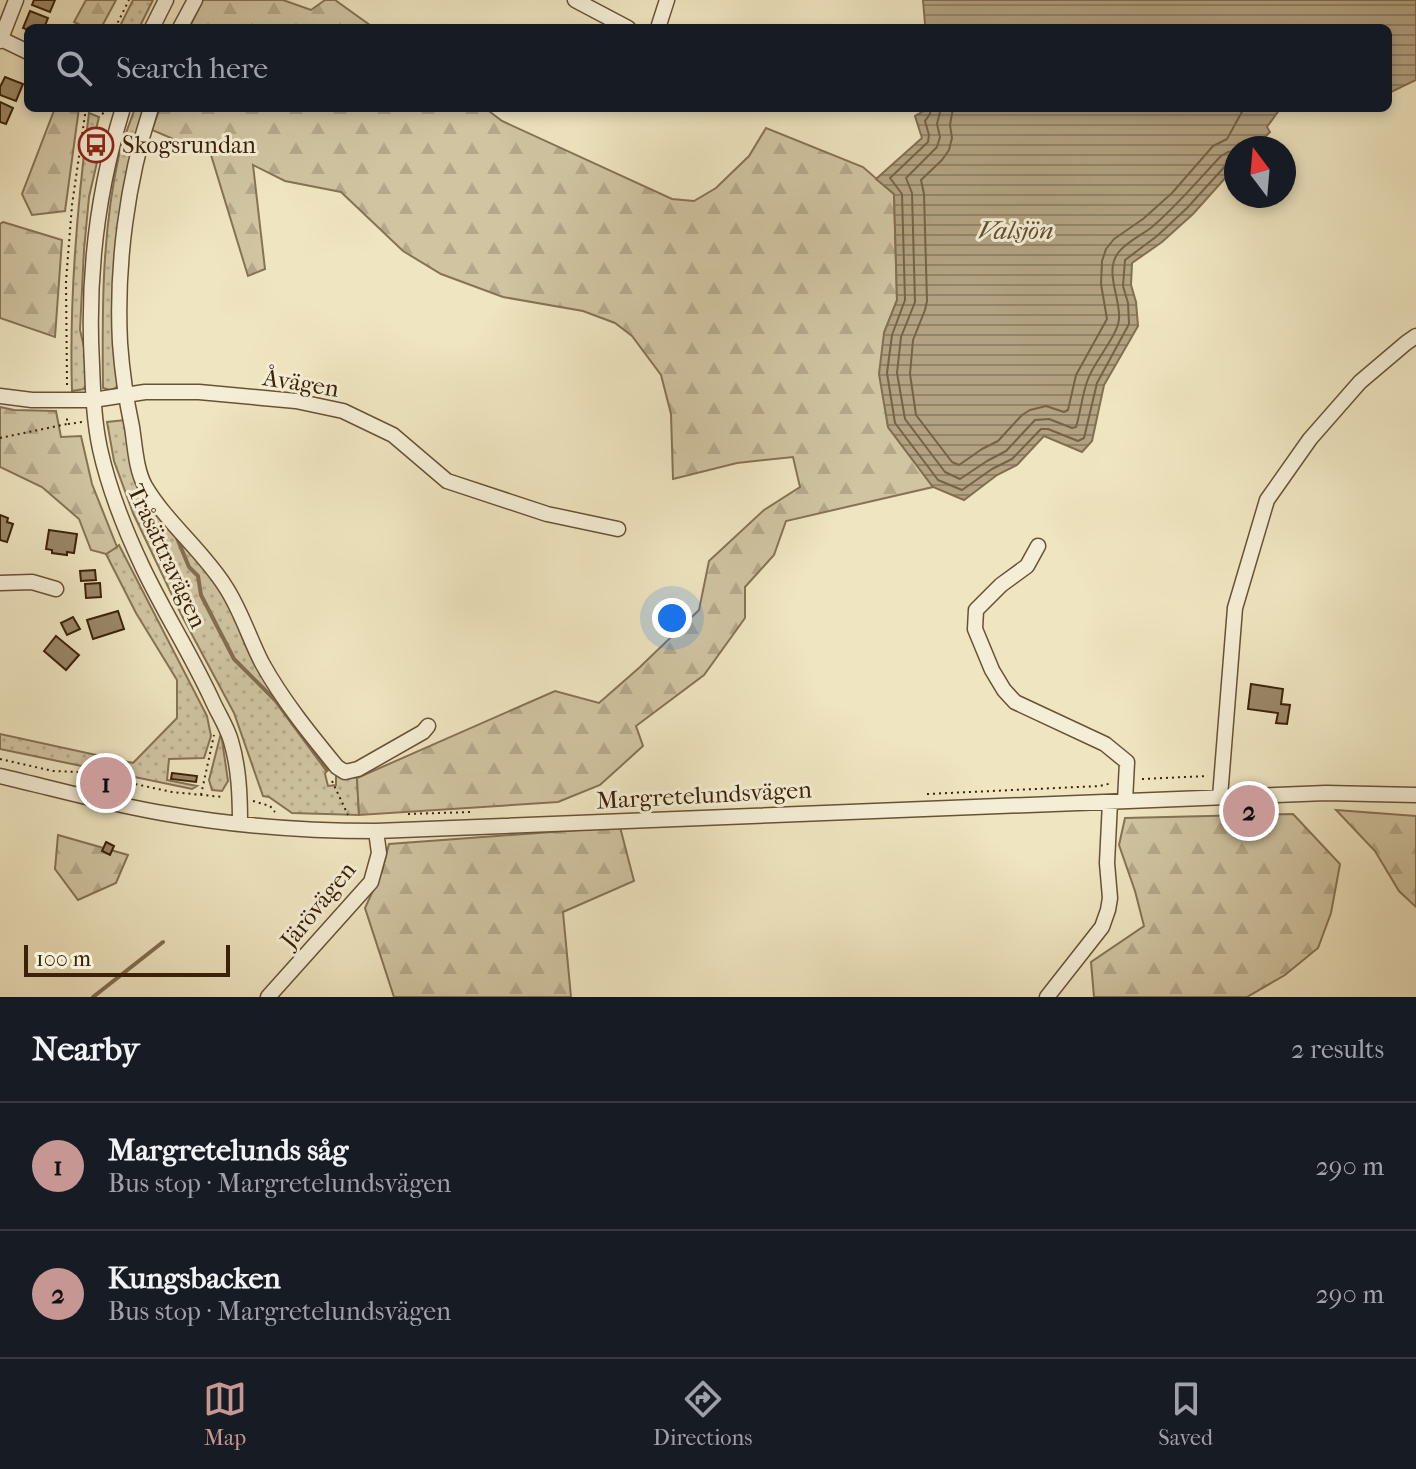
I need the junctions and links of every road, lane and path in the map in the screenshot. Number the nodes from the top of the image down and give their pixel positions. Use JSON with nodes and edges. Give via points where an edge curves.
{"nodes":[{"id":1,"x":16,"y":0,"type":"edge"},
{"id":2,"x":129,"y":0,"type":"edge"},
{"id":3,"x":166,"y":0,"type":"edge"},
{"id":4,"x":195,"y":0,"type":"edge"},
{"id":5,"x":575,"y":0,"type":"edge"},
{"id":6,"x":667,"y":0,"type":"edge"},
{"id":7,"x":117,"y":24,"type":"edge"},
{"id":8,"x":154,"y":24,"type":"edge"},
{"id":9,"x":182,"y":24,"type":"edge"},
{"id":10,"x":620,"y":24,"type":"edge"},
{"id":11,"x":659,"y":24,"type":"edge"},
{"id":12,"x":0,"y":40,"type":"edge"},
{"id":13,"x":24,"y":50,"type":"edge"},
{"id":14,"x":87,"y":112,"type":"edge"},
{"id":15,"x":98,"y":112,"type":"edge"},
{"id":16,"x":122,"y":112,"type":"edge"},
{"id":17,"x":150,"y":112,"type":"edge"},
{"id":18,"x":108,"y":116,"type":"dead end"},
{"id":19,"x":1416,"y":336,"type":"edge"},
{"id":20,"x":126,"y":395,"type":"junction"},
{"id":21,"x":0,"y":396,"type":"edge"},
{"id":22,"x":66,"y":400,"type":"junction"},
{"id":23,"x":93,"y":400,"type":"junction"},
{"id":24,"x":0,"y":438,"type":"edge"},
{"id":25,"x":618,"y":529,"type":"dead end"},
{"id":26,"x":1038,"y":546,"type":"dead end"},
{"id":27,"x":0,"y":583,"type":"edge"},
{"id":28,"x":56,"y":589,"type":"dead end"},
{"id":29,"x":428,"y":726,"type":"dead end"},
{"id":30,"x":0,"y":759,"type":"edge"},
{"id":31,"x":337,"y":767,"type":"junction"},
{"id":32,"x":0,"y":776,"type":"edge"},
{"id":33,"x":1222,"y":776,"type":"junction"},
{"id":34,"x":1127,"y":780,"type":"junction"},
{"id":35,"x":924,"y":794,"type":"dead end"},
{"id":36,"x":1416,"y":795,"type":"edge"},
{"id":37,"x":1220,"y":797,"type":"junction"},
{"id":38,"x":240,"y":798,"type":"junction"},
{"id":39,"x":1118,"y":801,"type":"junction"},
{"id":40,"x":276,"y":812,"type":"dead end"},
{"id":41,"x":470,"y":812,"type":"dead end"},
{"id":42,"x":402,"y":815,"type":"dead end"},
{"id":43,"x":350,"y":821,"type":"dead end"},
{"id":44,"x":240,"y":824,"type":"junction"},
{"id":45,"x":376,"y":831,"type":"junction"},
{"id":46,"x":268,"y":997,"type":"edge"},
{"id":47,"x":1047,"y":997,"type":"edge"}],
"edges":[{"from":1,"to":12,"type":"street"},
{"from":2,"to":7,"type":"path"},
{"from":3,"to":8,"type":"street"},
{"from":4,"to":9,"type":"street"},
{"from":5,"to":10,"type":"street"},
{"from":6,"to":11,"type":"street"},
{"from":12,"to":13,"type":"street"},
{"from":14,"to":22,"type":"path","via":[[68,250]]},
{"from":15,"to":18,"type":"path"},
{"from":16,"to":23,"type":"street","name":"Tråsättravägen","via":[[99,204],[91,269]]},
{"from":17,"to":20,"type":"street","via":[[125,221],[120,343]]},
{"from":19,"to":33,"type":"street","via":[[1360,382],[1267,500],[1235,608]]},
{"from":20,"to":23,"type":"street","name":"Åvägen"},
{"from":20,"to":25,"type":"street","name":"Åvägen","via":[[199,392],[343,411],[393,435],[447,481],[547,514]]},
{"from":20,"to":31,"type":"street","via":[[145,485],[226,587],[275,685]]},
{"from":21,"to":22,"type":"street","name":"Åvägen"},
{"from":22,"to":23,"type":"street","name":"Åvägen"},
{"from":22,"to":24,"type":"path","via":[[67,424]]},
{"from":23,"to":38,"type":"street","name":"Tråsättravägen","via":[[100,449],[119,511],[231,738]]},
{"from":26,"to":34,"type":"street","via":[[1027,566],[976,610],[975,629],[992,670],[1015,702],[1105,744],[1127,762]]},
{"from":27,"to":28,"type":"street","via":[[32,582]]},
{"from":29,"to":31,"type":"street","via":[[358,769],[345,772]]},
{"from":30,"to":38,"type":"path","via":[[172,792]]},
{"from":31,"to":43,"type":"path","via":[[331,771],[332,781]]},
{"from":32,"to":44,"type":"street","name":"Margretelundsvägen","via":[[167,814]]},
{"from":33,"to":34,"type":"path"},
{"from":33,"to":37,"type":"street"},
{"from":34,"to":35,"type":"path","via":[[1100,786]]},
{"from":34,"to":39,"type":"street"},
{"from":36,"to":37,"type":"street","name":"Margretelundsvägen"},
{"from":37,"to":39,"type":"street","name":"Margretelundsvägen"},
{"from":38,"to":40,"type":"path","via":[[262,802]]},
{"from":38,"to":44,"type":"street","name":"Tråsättravägen"},
{"from":39,"to":45,"type":"street","name":"Margretelundsvägen"},
{"from":39,"to":47,"type":"street","via":[[1107,863],[1110,898],[1102,927]]},
{"from":41,"to":42,"type":"path"},
{"from":44,"to":45,"type":"street","name":"Margretelundsvägen"},
{"from":45,"to":46,"type":"street","name":"Järövägen","via":[[379,853],[371,882]]}]}
